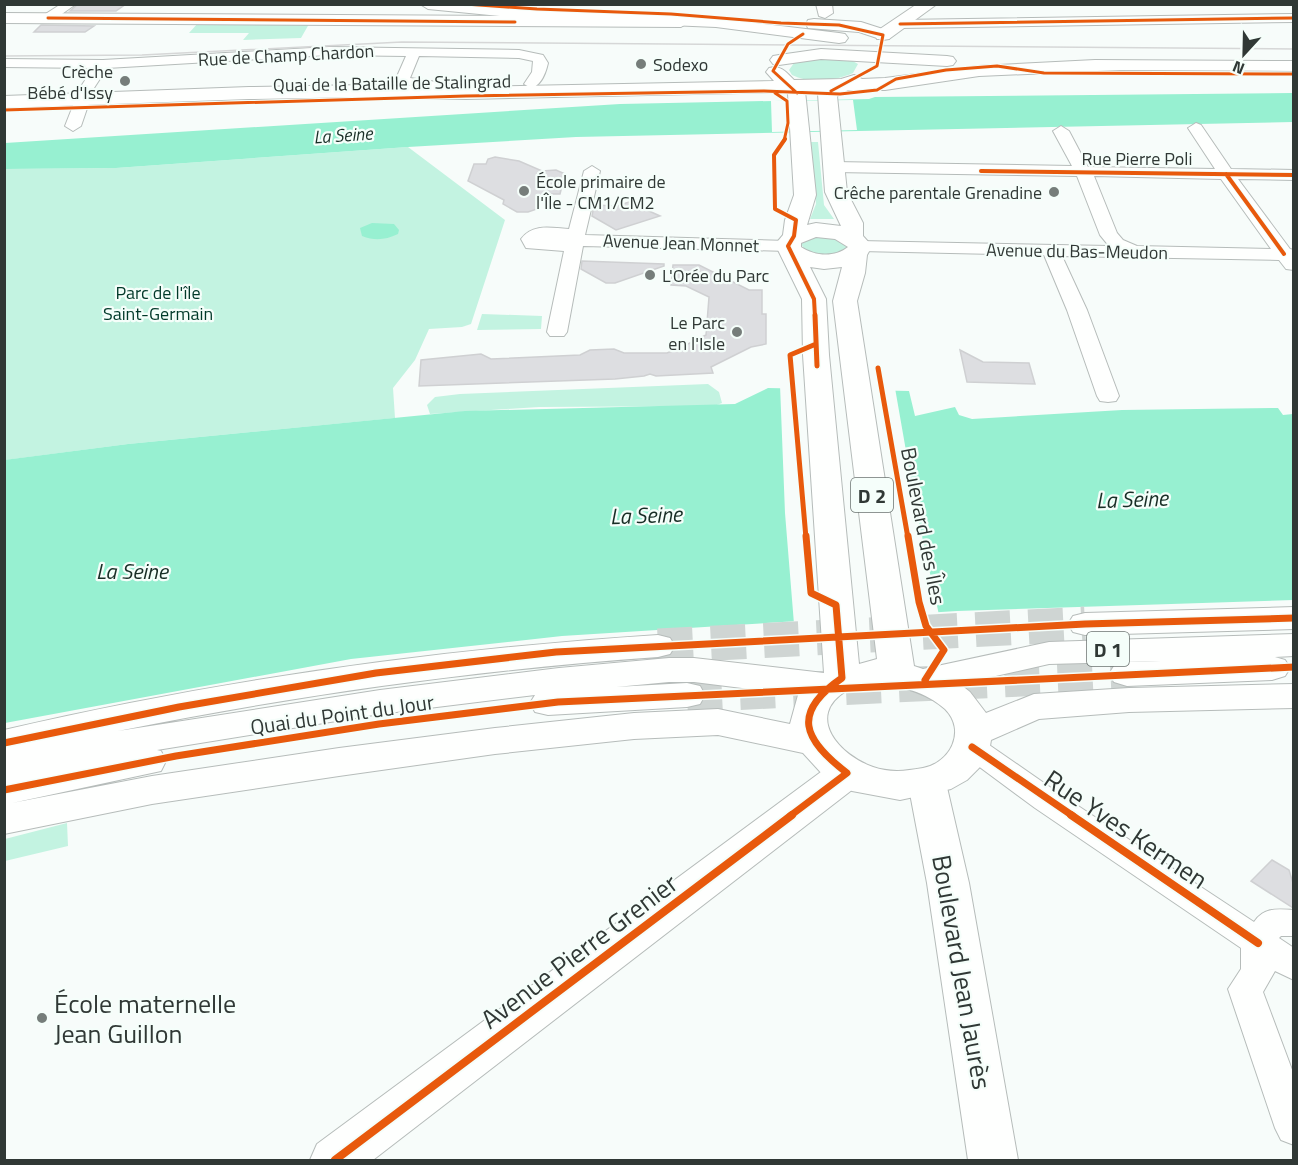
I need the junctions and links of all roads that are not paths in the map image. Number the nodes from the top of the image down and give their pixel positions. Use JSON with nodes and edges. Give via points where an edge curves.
{"nodes":[{"id":1,"x":70,"y":4,"type":"edge"},
{"id":2,"x":428,"y":4,"type":"edge"},
{"id":3,"x":465,"y":4,"type":"edge"},
{"id":4,"x":929,"y":4,"type":"edge"},
{"id":5,"x":1124,"y":4,"type":"edge"},
{"id":6,"x":1190,"y":4,"type":"edge"},
{"id":7,"x":434,"y":5,"type":"edge"},
{"id":8,"x":824,"y":16,"type":"edge"},
{"id":9,"x":4,"y":18,"type":"edge"},
{"id":10,"x":48,"y":18,"type":"junction"},
{"id":11,"x":1293,"y":18,"type":"edge"},
{"id":12,"x":1208,"y":19,"type":"junction"},
{"id":13,"x":699,"y":21,"type":"junction"},
{"id":14,"x":1142,"y":21,"type":"junction"},
{"id":15,"x":900,"y":24,"type":"junction"},
{"id":16,"x":803,"y":34,"type":"junction"},
{"id":17,"x":883,"y":35,"type":"junction"},
{"id":18,"x":415,"y":51,"type":"junction"},
{"id":19,"x":880,"y":57,"type":"junction"},
{"id":20,"x":4,"y":63,"type":"edge"},
{"id":21,"x":103,"y":64,"type":"junction"},
{"id":22,"x":776,"y":65,"type":"junction"},
{"id":23,"x":1116,"y":66,"type":"junction"},
{"id":24,"x":1293,"y":66,"type":"edge"},
{"id":25,"x":531,"y":84,"type":"junction"},
{"id":26,"x":444,"y":87,"type":"junction"},
{"id":27,"x":792,"y":89,"type":"junction"},
{"id":28,"x":836,"y":89,"type":"junction"},
{"id":29,"x":364,"y":91,"type":"junction"},
{"id":30,"x":85,"y":99,"type":"junction"},
{"id":31,"x":4,"y":102,"type":"edge"},
{"id":32,"x":73,"y":126,"type":"dead end"},
{"id":33,"x":1196,"y":128,"type":"dead end"},
{"id":34,"x":1061,"y":131,"type":"dead end"},
{"id":35,"x":834,"y":166,"type":"junction"},
{"id":36,"x":592,"y":171,"type":"dead end"},
{"id":37,"x":1084,"y":173,"type":"junction"},
{"id":38,"x":1226,"y":174,"type":"junction"},
{"id":39,"x":1293,"y":176,"type":"edge"},
{"id":40,"x":1109,"y":235,"type":"junction"},
{"id":41,"x":575,"y":240,"type":"junction"},
{"id":42,"x":791,"y":245,"type":"junction"},
{"id":43,"x":1051,"y":251,"type":"junction"},
{"id":44,"x":1084,"y":251,"type":"junction"},
{"id":45,"x":1135,"y":252,"type":"junction"},
{"id":46,"x":855,"y":253,"type":"junction"},
{"id":47,"x":1290,"y":259,"type":"edge"},
{"id":48,"x":557,"y":332,"type":"dead end"},
{"id":49,"x":1108,"y":396,"type":"dead end"},
{"id":50,"x":1293,"y":618,"type":"edge"},
{"id":51,"x":1293,"y":645,"type":"edge"},
{"id":52,"x":658,"y":646,"type":"tunnel mouth"},
{"id":53,"x":1112,"y":662,"type":"junction"},
{"id":54,"x":1293,"y":667,"type":"edge"},
{"id":55,"x":911,"y":677,"type":"junction"},
{"id":56,"x":834,"y":682,"type":"junction"},
{"id":57,"x":694,"y":696,"type":"junction"},
{"id":58,"x":1293,"y":696,"type":"edge"},
{"id":59,"x":973,"y":740,"type":"junction"},
{"id":60,"x":813,"y":742,"type":"junction"},
{"id":61,"x":4,"y":743,"type":"edge"},
{"id":62,"x":4,"y":766,"type":"edge"},
{"id":63,"x":846,"y":773,"type":"junction"},
{"id":64,"x":927,"y":783,"type":"junction"},
{"id":65,"x":4,"y":790,"type":"edge"},
{"id":66,"x":4,"y":819,"type":"edge"},
{"id":67,"x":1293,"y":923,"type":"edge"},
{"id":68,"x":1258,"y":943,"type":"junction"},
{"id":69,"x":1293,"y":966,"type":"edge"},
{"id":70,"x":1293,"y":1128,"type":"edge"},
{"id":71,"x":336,"y":1161,"type":"edge"},
{"id":72,"x":993,"y":1161,"type":"edge"}],
"edges":[{"from":1,"to":10,"type":"street"},
{"from":2,"to":7,"type":"main road"},
{"from":3,"to":8,"type":"main road","via":[[766,22]]},
{"from":4,"to":15,"type":"main road"},
{"from":5,"to":14,"type":"street"},
{"from":6,"to":12,"type":"street"},
{"from":7,"to":13,"type":"main road","via":[[525,14]]},
{"from":8,"to":16,"type":"main road"},
{"from":8,"to":17,"type":"main road"},
{"from":9,"to":10,"type":"main road"},
{"from":10,"to":13,"type":"main road","via":[[649,24]]},
{"from":11,"to":12,"type":"street"},
{"from":12,"to":14,"type":"street"},
{"from":13,"to":16,"type":"main road"},
{"from":14,"to":15,"type":"street"},
{"from":15,"to":17,"type":"main road"},
{"from":16,"to":17,"type":"main road","via":[[840,38]]},
{"from":16,"to":22,"type":"main road","via":[[788,44]]},
{"from":17,"to":19,"type":"main road"},
{"from":18,"to":21,"type":"street","name":"Rue de Champ Chardon","via":[[296,52]]},
{"from":18,"to":25,"type":"street","name":"Rue de Champ Chardon","via":[[528,55],[541,63]]},
{"from":18,"to":26,"type":"street","via":[[402,81]]},
{"from":19,"to":22,"type":"main road","name":"Quai de la Bataille de Stalingrad","via":[[822,54]]},
{"from":19,"to":23,"type":"main road"},
{"from":19,"to":28,"type":"main road","via":[[874,68]]},
{"from":20,"to":21,"type":"street","name":"Rue de Champ Chardon"},
{"from":21,"to":30,"type":"street","via":[[87,88]]},
{"from":22,"to":25,"type":"main road","name":"Quai de la Bataille de Stalingrad","via":[[734,76]]},
{"from":22,"to":27,"type":"main road"},
{"from":23,"to":24,"type":"main road"},
{"from":23,"to":28,"type":"main road","via":[[979,71]]},
{"from":25,"to":26,"type":"main road","name":"Quai de la Bataille de Stalingrad"},
{"from":26,"to":29,"type":"main road","name":"Quai de la Bataille de Stalingrad"},
{"from":27,"to":28,"type":"main road","name":"Quai de la Bataille de Stalingrad"},
{"from":27,"to":29,"type":"main road","name":"Quai de la Bataille de Stalingrad"},
{"from":27,"to":42,"type":"main road","via":[[804,195]]},
{"from":28,"to":35,"type":"main road","name":"Boulevard des Îles","number":"D 2"},
{"from":29,"to":30,"type":"main road","name":"Quai de la Bataille de Stalingrad"},
{"from":30,"to":31,"type":"main road","name":"Quai de la Bataille de Stalingrad"},
{"from":30,"to":32,"type":"street"},
{"from":33,"to":38,"type":"street"},
{"from":34,"to":37,"type":"street"},
{"from":35,"to":37,"type":"street","name":"Rue Pierre Poli"},
{"from":35,"to":46,"type":"main road","name":"Boulevard des Îles","number":"D 2","via":[[836,192],[852,223]]},
{"from":36,"to":41,"type":"street"},
{"from":37,"to":38,"type":"street","name":"Rue Pierre Poli"},
{"from":37,"to":40,"type":"street"},
{"from":38,"to":39,"type":"street","name":"Rue Pierre Poli"},
{"from":38,"to":47,"type":"street"},
{"from":40,"to":44,"type":"street"},
{"from":40,"to":45,"type":"street","via":[[1117,244]]},
{"from":41,"to":42,"type":"street","name":"Avenue Jean Monnet"},
{"from":41,"to":48,"type":"street"},
{"from":42,"to":46,"type":"main road","via":[[801,257],[824,261]]},
{"from":42,"to":56,"type":"main road","number":"D 2","via":[[814,299],[838,626]]},
{"from":43,"to":44,"type":"street","name":"Avenue du Bas-Meudon"},
{"from":43,"to":46,"type":"street","name":"Avenue du Bas-Meudon"},
{"from":43,"to":49,"type":"street"},
{"from":44,"to":45,"type":"street","name":"Avenue du Bas-Meudon"},
{"from":45,"to":47,"type":"street","name":"Avenue du Bas-Meudon"},
{"from":46,"to":55,"type":"main road","name":"Boulevard des Îles","number":"D 2","via":[[845,301],[890,623]]},
{"from":50,"to":53,"type":"main road","number":"D 1"},
{"from":51,"to":53,"type":"main road","number":"D 1"},
{"from":52,"to":61,"type":"main road","via":[[556,652],[376,673],[179,707]]},
{"from":53,"to":54,"type":"main road","number":"D 1"},
{"from":53,"to":55,"type":"main road","number":"D 1","via":[[1048,653]]},
{"from":53,"to":58,"type":"main road","number":"D 1"},
{"from":53,"to":59,"type":"main road","number":"D 1"},
{"from":55,"to":56,"type":"main road","via":[[868,672]]},
{"from":55,"to":59,"type":"main road","via":[[944,690],[959,703],[969,717]]},
{"from":56,"to":57,"type":"main road"},
{"from":56,"to":60,"type":"main road","via":[[815,698],[808,711]]},
{"from":57,"to":60,"type":"main road","via":[[718,722]]},
{"from":57,"to":62,"type":"main road","via":[[669,670],[559,680],[380,702]]},
{"from":57,"to":65,"type":"main road","name":"Quai du Point du Jour","via":[[558,702],[379,724],[177,756]]},
{"from":57,"to":66,"type":"main road","via":[[634,726],[412,752],[152,790]]},
{"from":59,"to":64,"type":"main road","via":[[964,762],[948,775]]},
{"from":59,"to":68,"type":"street","name":"Rue Yves Kermen"},
{"from":60,"to":63,"type":"main road","via":[[826,759]]},
{"from":63,"to":64,"type":"main road","via":[[900,786]]},
{"from":63,"to":71,"type":"main road","name":"Avenue Pierre Grenier"},
{"from":64,"to":72,"type":"main road","name":"Boulevard Jean Jaurès","via":[[948,883]]},
{"from":67,"to":68,"type":"street","via":[[1272,922]]},
{"from":68,"to":69,"type":"street","name":"Rue Yves Kermen"},
{"from":68,"to":70,"type":"street","via":[[1258,973],[1245,989]]}]}
